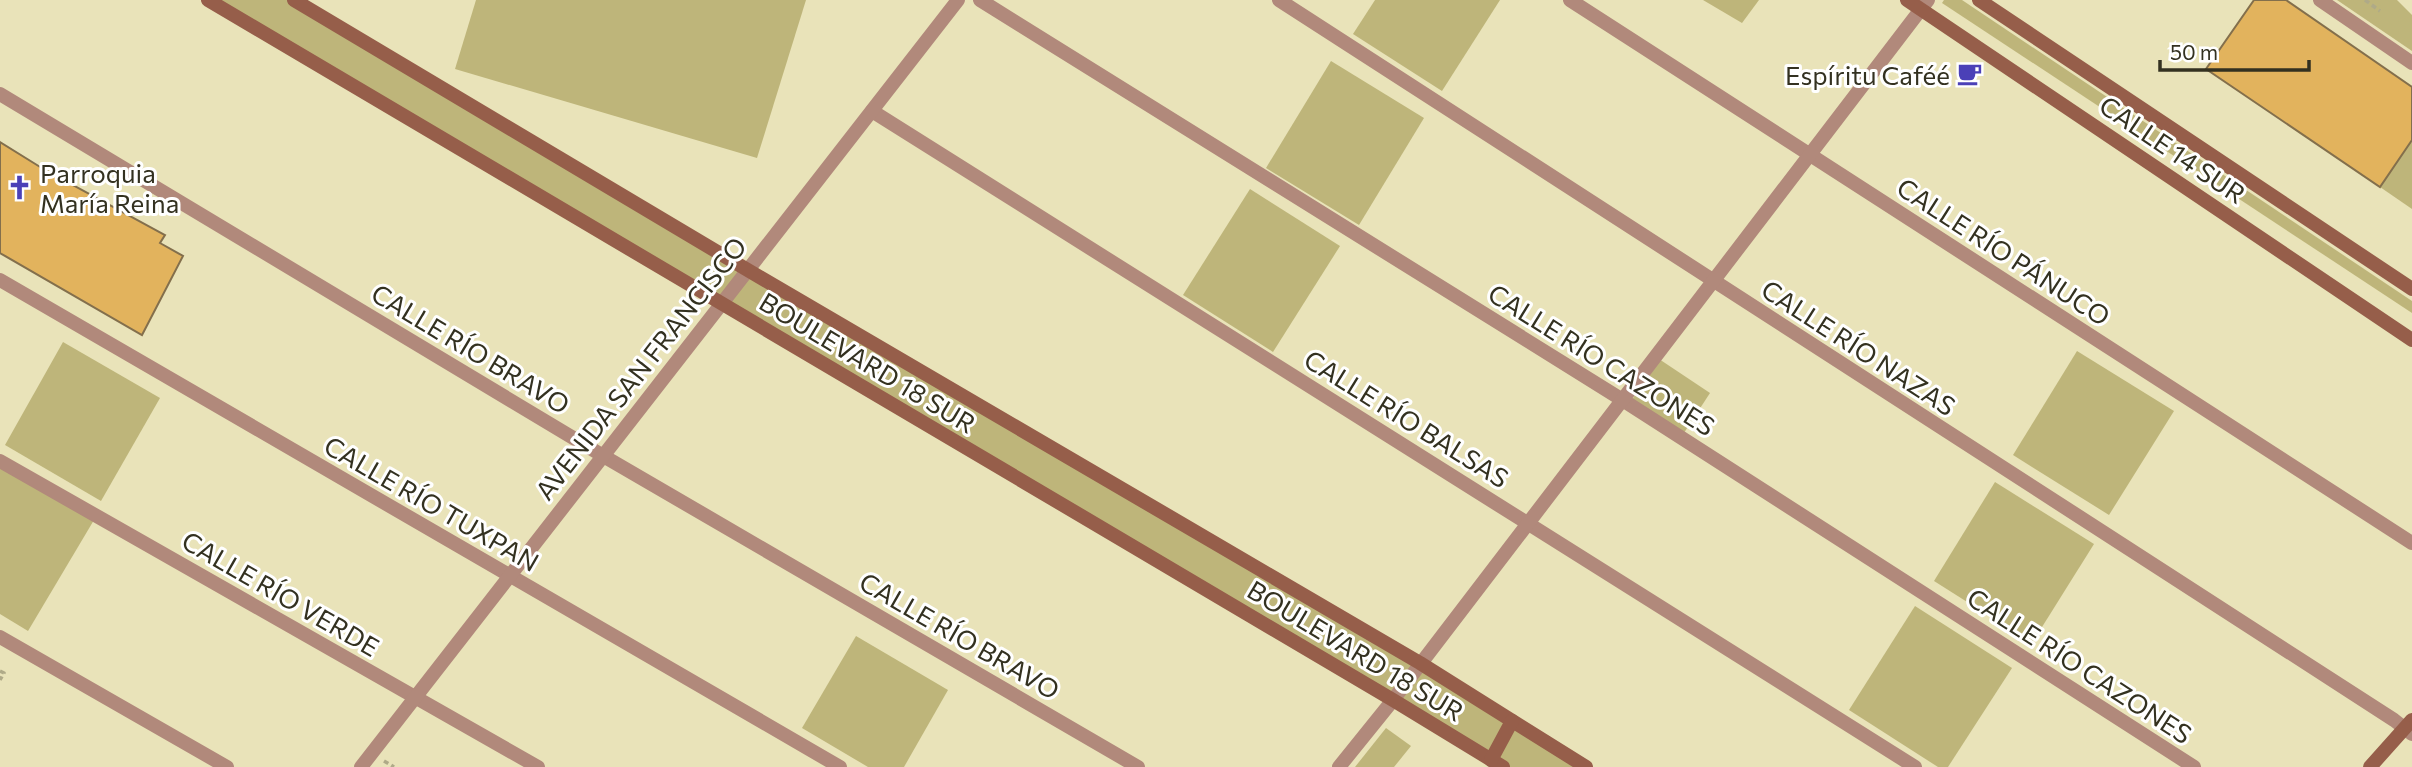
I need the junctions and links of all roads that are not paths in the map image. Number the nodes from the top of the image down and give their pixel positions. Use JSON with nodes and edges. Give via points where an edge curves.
{"nodes":[{"id":1,"x":208,"y":0,"type":"edge"},
{"id":2,"x":294,"y":0,"type":"edge"},
{"id":3,"x":958,"y":0,"type":"edge"},
{"id":4,"x":980,"y":0,"type":"edge"},
{"id":5,"x":1279,"y":0,"type":"edge"},
{"id":6,"x":1570,"y":0,"type":"edge"},
{"id":7,"x":1907,"y":0,"type":"edge"},
{"id":8,"x":1979,"y":0,"type":"edge"},
{"id":9,"x":2320,"y":0,"type":"edge"},
{"id":10,"x":1924,"y":5,"type":"edge"},
{"id":11,"x":2412,"y":63,"type":"edge"},
{"id":12,"x":0,"y":94,"type":"edge"},
{"id":13,"x":872,"y":111,"type":"junction"},
{"id":14,"x":1809,"y":154,"type":"junction"},
{"id":15,"x":746,"y":269,"type":"junction"},
{"id":16,"x":0,"y":280,"type":"edge"},
{"id":17,"x":1712,"y":282,"type":"junction"},
{"id":18,"x":2412,"y":289,"type":"edge"},
{"id":19,"x":721,"y":303,"type":"junction"},
{"id":20,"x":2412,"y":340,"type":"edge"},
{"id":21,"x":1621,"y":399,"type":"junction"},
{"id":22,"x":605,"y":457,"type":"junction"},
{"id":23,"x":0,"y":461,"type":"edge"},
{"id":24,"x":1527,"y":522,"type":"junction"},
{"id":25,"x":2412,"y":543,"type":"edge"},
{"id":26,"x":509,"y":576,"type":"junction"},
{"id":27,"x":0,"y":637,"type":"edge"},
{"id":28,"x":1420,"y":663,"type":"junction"},
{"id":29,"x":415,"y":698,"type":"junction"},
{"id":30,"x":1393,"y":700,"type":"junction"},
{"id":31,"x":1512,"y":721,"type":"junction"},
{"id":32,"x":2410,"y":727,"type":"edge"},
{"id":33,"x":1497,"y":764,"type":"edge"},
{"id":34,"x":227,"y":767,"type":"edge"},
{"id":35,"x":361,"y":767,"type":"edge"},
{"id":36,"x":538,"y":767,"type":"edge"},
{"id":37,"x":840,"y":767,"type":"edge"},
{"id":38,"x":1138,"y":767,"type":"edge"},
{"id":39,"x":1339,"y":767,"type":"edge"},
{"id":40,"x":1586,"y":767,"type":"edge"},
{"id":41,"x":1915,"y":767,"type":"edge"},
{"id":42,"x":2194,"y":767,"type":"edge"},
{"id":43,"x":2370,"y":767,"type":"edge"}],
"edges":[{"from":1,"to":19,"type":"main road","name":"BOULEVARD 18 SUR"},
{"from":2,"to":15,"type":"main road","name":"BOULEVARD 18 SUR"},
{"from":3,"to":13,"type":"street","name":"AVENIDA SAN FRANCISCO"},
{"from":4,"to":21,"type":"street","name":"CALLE RÍO CAZONES"},
{"from":5,"to":17,"type":"street","name":"CALLE RÍO NAZAS"},
{"from":6,"to":14,"type":"street","name":"CALLE RÍO PÁNUCO"},
{"from":7,"to":10,"type":"main road","name":"CALLE 14 SUR"},
{"from":8,"to":18,"type":"main road","name":"CALLE 14 SUR"},
{"from":9,"to":11,"type":"street"},
{"from":10,"to":14,"type":"street"},
{"from":10,"to":20,"type":"main road","name":"CALLE 14 SUR"},
{"from":12,"to":22,"type":"street","name":"CALLE RÍO BRAVO"},
{"from":13,"to":15,"type":"street","name":"AVENIDA SAN FRANCISCO"},
{"from":13,"to":24,"type":"street","name":"CALLE RÍO BALSAS"},
{"from":14,"to":17,"type":"street"},
{"from":14,"to":25,"type":"street","name":"CALLE RÍO PÁNUCO"},
{"from":15,"to":19,"type":"street","name":"AVENIDA SAN FRANCISCO"},
{"from":15,"to":28,"type":"main road","name":"BOULEVARD 18 SUR"},
{"from":16,"to":26,"type":"street","name":"CALLE RÍO TUXPAN"},
{"from":17,"to":21,"type":"street"},
{"from":17,"to":32,"type":"street","name":"CALLE RÍO NAZAS"},
{"from":19,"to":22,"type":"street","name":"AVENIDA SAN FRANCISCO"},
{"from":19,"to":30,"type":"main road","name":"BOULEVARD 18 SUR"},
{"from":21,"to":24,"type":"street"},
{"from":21,"to":42,"type":"street","name":"CALLE RÍO CAZONES"},
{"from":22,"to":26,"type":"street","name":"AVENIDA SAN FRANCISCO"},
{"from":22,"to":38,"type":"street","name":"CALLE RÍO BRAVO"},
{"from":23,"to":29,"type":"street","name":"CALLE RÍO VERDE"},
{"from":24,"to":28,"type":"street"},
{"from":24,"to":41,"type":"street","name":"CALLE RÍO BALSAS"},
{"from":26,"to":29,"type":"street","name":"AVENIDA SAN FRANCISCO"},
{"from":26,"to":37,"type":"street","name":"CALLE RÍO TUXPAN"},
{"from":27,"to":34,"type":"street"},
{"from":28,"to":30,"type":"street"},
{"from":28,"to":31,"type":"main road","name":"BOULEVARD 18 SUR"},
{"from":29,"to":35,"type":"street","name":"AVENIDA SAN FRANCISCO"},
{"from":29,"to":36,"type":"street","name":"CALLE RÍO VERDE"},
{"from":30,"to":33,"type":"main road","name":"BOULEVARD 18 SUR"},
{"from":30,"to":39,"type":"street"},
{"from":31,"to":33,"type":"main road"},
{"from":31,"to":40,"type":"main road","name":"BOULEVARD 18 SUR"},
{"from":32,"to":43,"type":"main road"}]}
